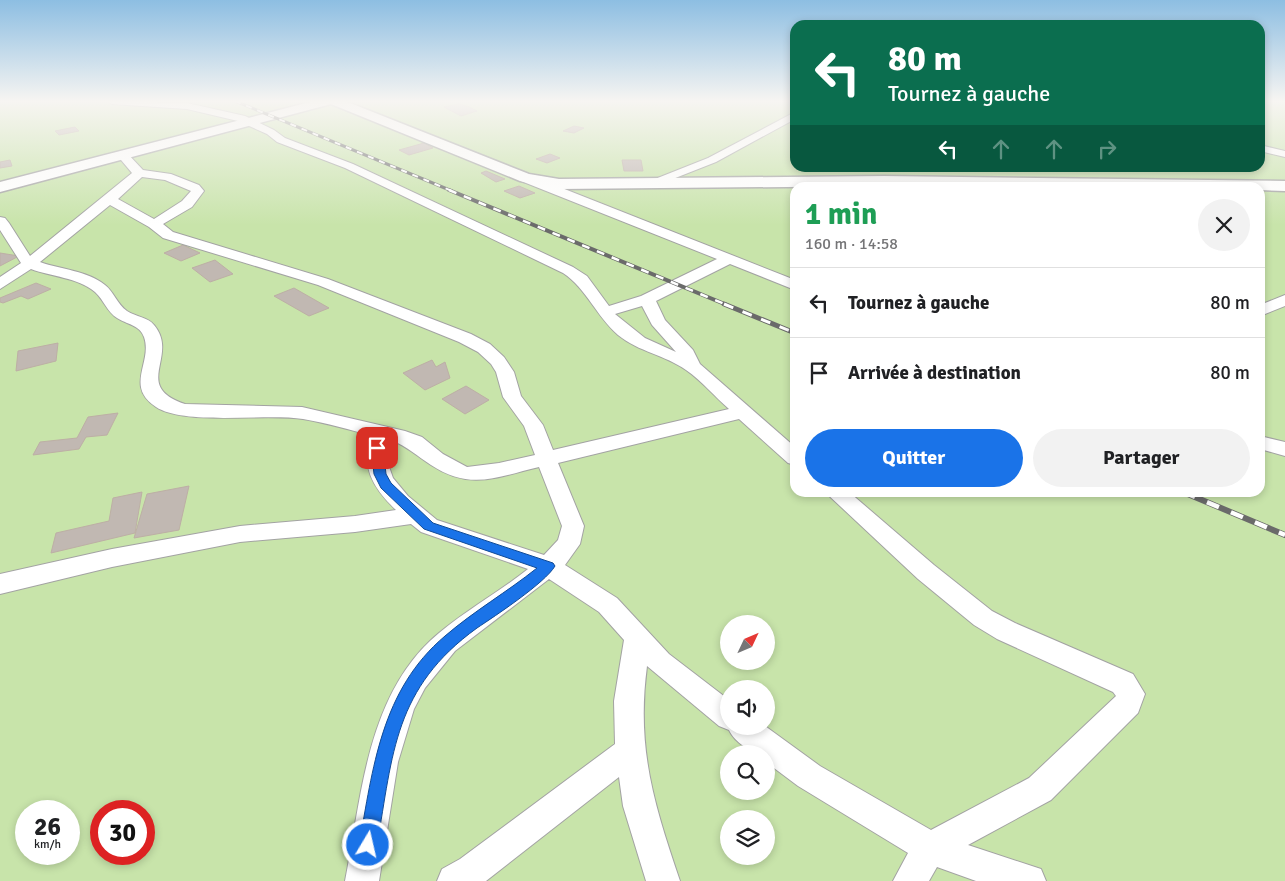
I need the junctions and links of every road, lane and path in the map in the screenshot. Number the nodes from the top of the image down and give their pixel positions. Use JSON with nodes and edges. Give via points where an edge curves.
{"nodes":[{"id":1,"x":170,"y":142,"type":"edge"},
{"id":2,"x":287,"y":142,"type":"edge"},
{"id":3,"x":436,"y":142,"type":"edge"},
{"id":4,"x":745,"y":142,"type":"edge"},
{"id":5,"x":1265,"y":149,"type":"edge"},
{"id":6,"x":122,"y":154,"type":"junction"},
{"id":7,"x":1285,"y":154,"type":"edge"},
{"id":8,"x":139,"y":173,"type":"junction"},
{"id":9,"x":525,"y":178,"type":"junction"},
{"id":10,"x":790,"y":182,"type":"edge"},
{"id":11,"x":790,"y":182,"type":"edge"},
{"id":12,"x":1000,"y":182,"type":"edge"},
{"id":13,"x":651,"y":183,"type":"junction"},
{"id":14,"x":1265,"y":186,"type":"edge"},
{"id":15,"x":1285,"y":186,"type":"edge"},
{"id":16,"x":0,"y":187,"type":"edge"},
{"id":17,"x":110,"y":198,"type":"junction"},
{"id":18,"x":0,"y":221,"type":"edge"},
{"id":19,"x":154,"y":224,"type":"junction"},
{"id":20,"x":729,"y":259,"type":"junction"},
{"id":21,"x":30,"y":263,"type":"junction"},
{"id":22,"x":790,"y":283,"type":"edge"},
{"id":23,"x":0,"y":284,"type":"edge"},
{"id":24,"x":647,"y":299,"type":"junction"},
{"id":25,"x":1285,"y":300,"type":"edge"},
{"id":26,"x":1265,"y":308,"type":"edge"},
{"id":27,"x":605,"y":312,"type":"junction"},
{"id":28,"x":692,"y":366,"type":"junction"},
{"id":29,"x":742,"y":412,"type":"junction"},
{"id":30,"x":385,"y":433,"type":"junction"},
{"id":31,"x":1265,"y":443,"type":"edge"},
{"id":32,"x":1285,"y":449,"type":"edge"},
{"id":33,"x":790,"y":454,"type":"edge"},
{"id":34,"x":547,"y":458,"type":"junction"},
{"id":35,"x":841,"y":497,"type":"edge"},
{"id":36,"x":414,"y":515,"type":"junction"},
{"id":37,"x":548,"y":566,"type":"junction"},
{"id":38,"x":2,"y":587,"type":"edge"},
{"id":39,"x":637,"y":638,"type":"junction"},
{"id":40,"x":720,"y":710,"type":"edge"},
{"id":41,"x":754,"y":735,"type":"edge"},
{"id":42,"x":630,"y":750,"type":"junction"},
{"id":43,"x":930,"y":848,"type":"junction"},
{"id":44,"x":362,"y":881,"type":"edge"},
{"id":45,"x":454,"y":881,"type":"edge"},
{"id":46,"x":663,"y":881,"type":"edge"},
{"id":47,"x":910,"y":881,"type":"edge"},
{"id":48,"x":1029,"y":881,"type":"edge"}],
"edges":[{"from":1,"to":6,"type":"street"},
{"from":2,"to":27,"type":"street","via":[[349,166],[568,270],[582,280]]},
{"from":3,"to":9,"type":"street"},
{"from":4,"to":13,"type":"street","via":[[718,157]]},
{"from":5,"to":7,"type":"street"},
{"from":6,"to":8,"type":"street"},
{"from":6,"to":16,"type":"street"},
{"from":8,"to":17,"type":"street"},
{"from":8,"to":19,"type":"street","via":[[172,179],[198,192],[187,204]]},
{"from":9,"to":13,"type":"street","via":[[571,185]]},
{"from":9,"to":20,"type":"street"},
{"from":10,"to":12,"type":"street"},
{"from":11,"to":13,"type":"street"},
{"from":14,"to":15,"type":"street"},
{"from":17,"to":19,"type":"street"},
{"from":17,"to":21,"type":"street"},
{"from":18,"to":21,"type":"street"},
{"from":19,"to":34,"type":"street","via":[[160,231],[181,240],[305,276],[477,344],[491,354],[505,372],[512,397],[533,425]]},
{"from":20,"to":22,"type":"street"},
{"from":20,"to":24,"type":"street"},
{"from":21,"to":23,"type":"street"},
{"from":21,"to":30,"type":"street","via":[[88,280],[105,293],[115,310],[148,329],[153,339],[151,391],[162,404],[183,410],[302,413]]},
{"from":24,"to":27,"type":"street"},
{"from":24,"to":28,"type":"street","via":[[658,322],[687,354]]},
{"from":25,"to":26,"type":"street"},
{"from":27,"to":28,"type":"street","via":[[639,342]]},
{"from":28,"to":29,"type":"street"},
{"from":29,"to":33,"type":"street"},
{"from":29,"to":34,"type":"street"},
{"from":30,"to":34,"type":"street","via":[[415,442],[436,460],[467,474]]},
{"from":30,"to":36,"type":"street","via":[[377,448],[380,474],[386,486]]},
{"from":31,"to":32,"type":"street"},
{"from":34,"to":37,"type":"street","via":[[573,526],[568,545]]},
{"from":35,"to":43,"type":"street","via":[[983,618],[1123,682],[1131,694],[1128,704],[1040,789]]},
{"from":36,"to":37,"type":"street","via":[[429,526]]},
{"from":36,"to":38,"type":"street","via":[[355,524],[240,534],[112,558]]},
{"from":37,"to":39,"type":"street","via":[[608,605]]},
{"from":37,"to":44,"type":"street","via":[[517,593],[451,639],[433,656],[402,700],[386,745]]},
{"from":39,"to":40,"type":"street","via":[[660,662]]},
{"from":39,"to":42,"type":"street","via":[[628,701]]},
{"from":41,"to":43,"type":"street","via":[[809,776]]},
{"from":42,"to":45,"type":"street","via":[[472,871]]},
{"from":42,"to":46,"type":"street","via":[[639,806]]},
{"from":43,"to":47,"type":"street"},
{"from":43,"to":48,"type":"street"}]}
